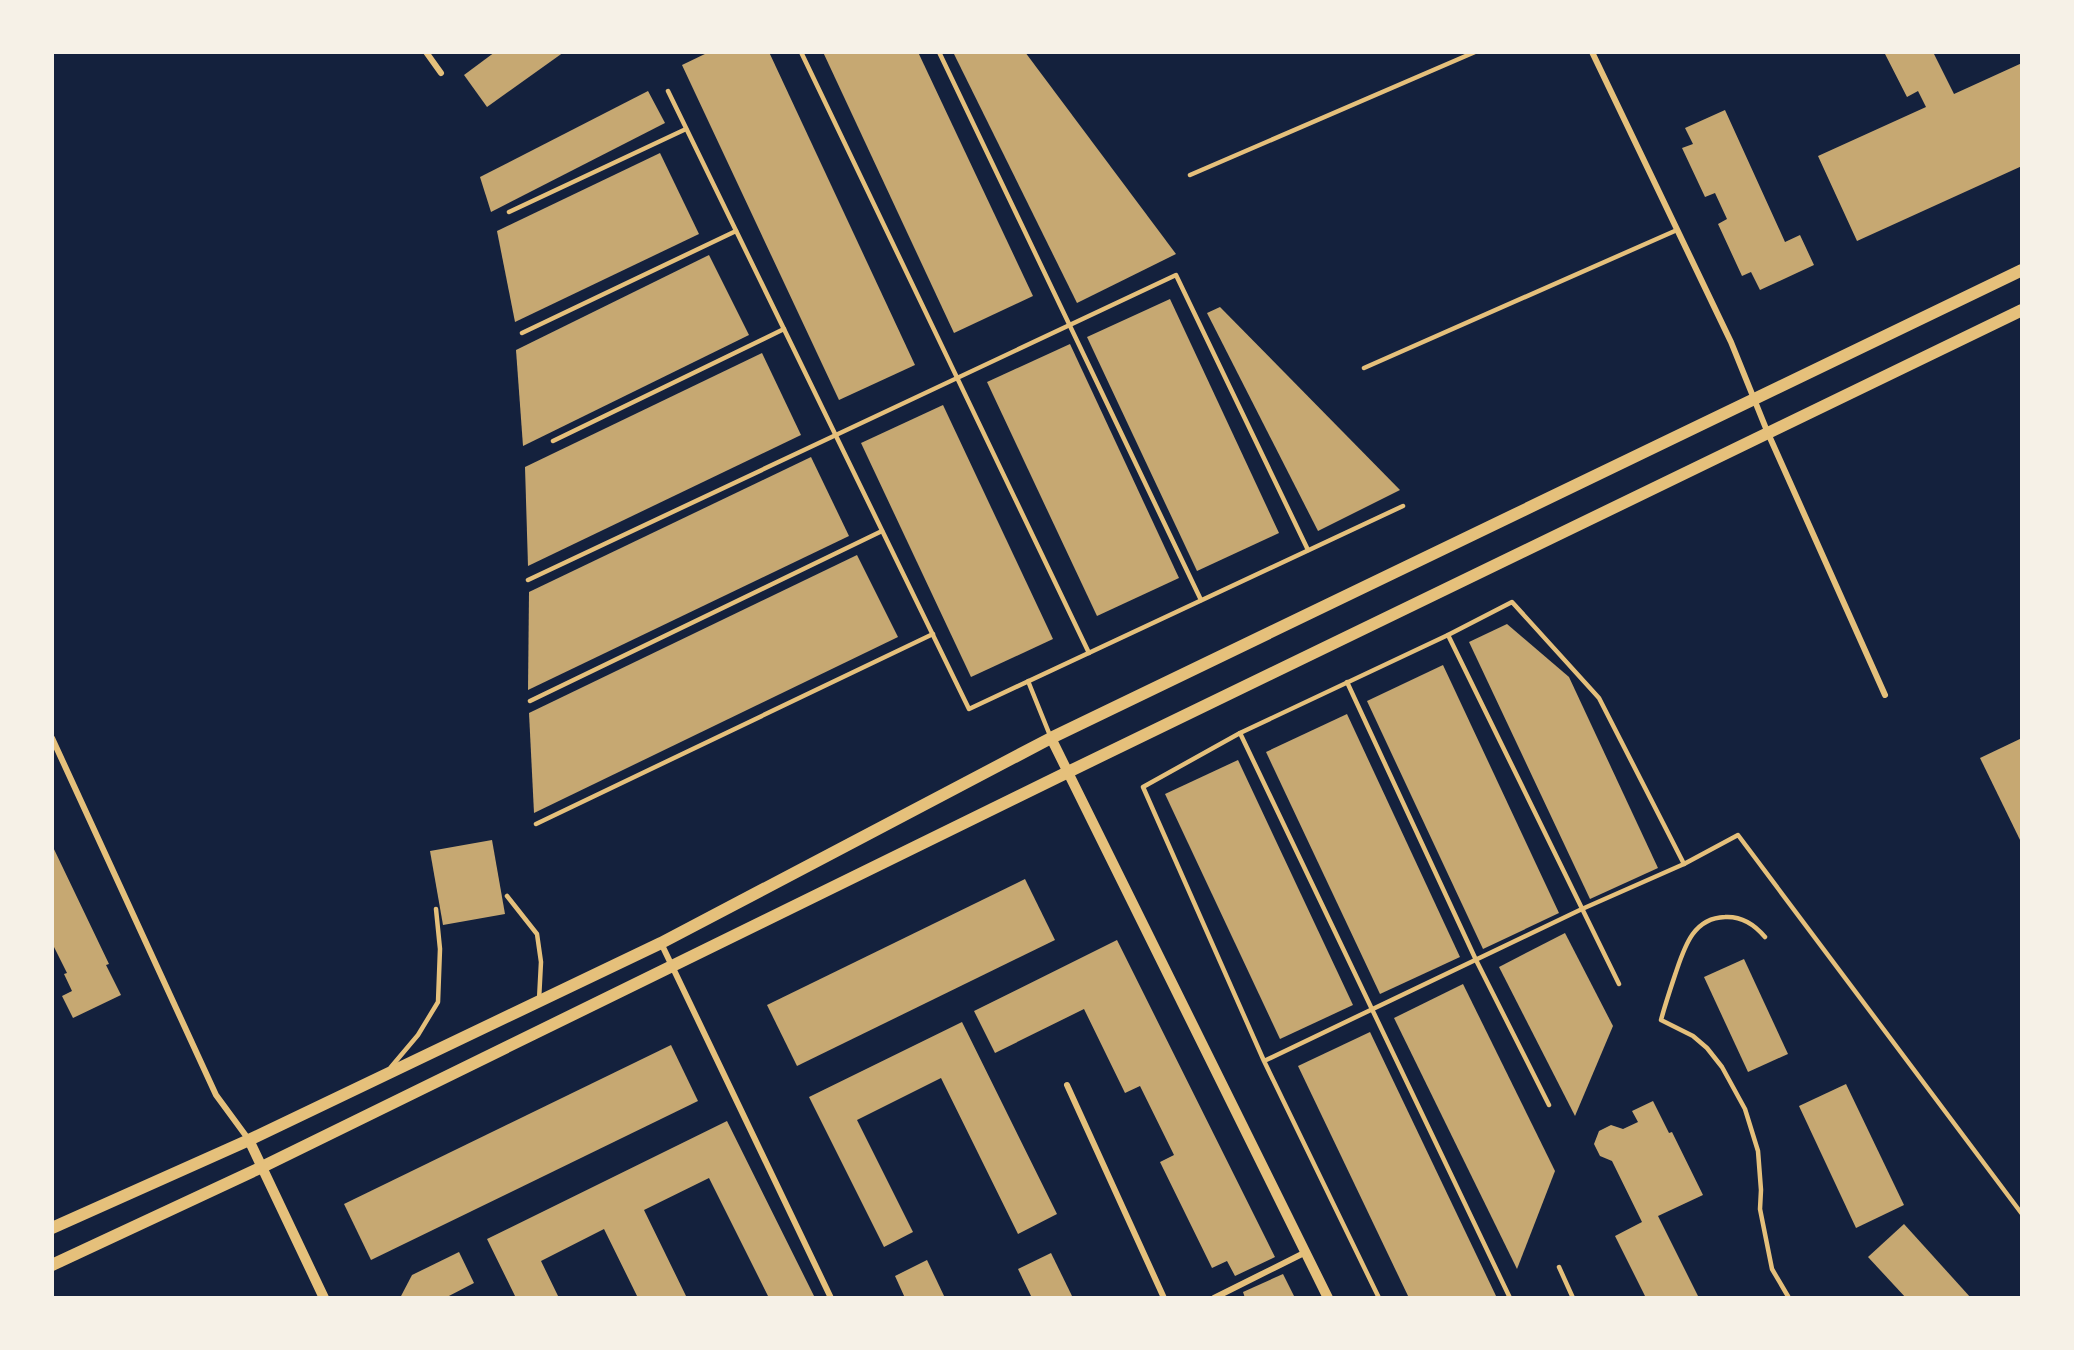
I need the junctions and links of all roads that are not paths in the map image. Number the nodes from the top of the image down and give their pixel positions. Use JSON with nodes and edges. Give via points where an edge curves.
{"nodes":[{"id":1,"x":426,"y":52,"type":"edge"},
{"id":2,"x":801,"y":52,"type":"edge"},
{"id":3,"x":939,"y":52,"type":"edge"},
{"id":4,"x":1475,"y":52,"type":"edge"},
{"id":5,"x":1592,"y":52,"type":"edge"},
{"id":6,"x":441,"y":73,"type":"dead end"},
{"id":7,"x":668,"y":91,"type":"dead end"},
{"id":8,"x":686,"y":129,"type":"junction"},
{"id":9,"x":1190,"y":175,"type":"dead end"},
{"id":10,"x":509,"y":212,"type":"dead end"},
{"id":11,"x":1677,"y":230,"type":"junction"},
{"id":12,"x":736,"y":231,"type":"junction"},
{"id":13,"x":2022,"y":270,"type":"edge"},
{"id":14,"x":2022,"y":310,"type":"edge"},
{"id":15,"x":1069,"y":325,"type":"junction"},
{"id":16,"x":784,"y":329,"type":"junction"},
{"id":17,"x":522,"y":333,"type":"dead end"},
{"id":18,"x":1364,"y":368,"type":"dead end"},
{"id":19,"x":957,"y":379,"type":"junction"},
{"id":20,"x":1753,"y":398,"type":"junction"},
{"id":21,"x":1767,"y":431,"type":"junction"},
{"id":22,"x":836,"y":436,"type":"junction"},
{"id":23,"x":553,"y":441,"type":"dead end"},
{"id":24,"x":1403,"y":506,"type":"dead end"},
{"id":25,"x":882,"y":531,"type":"junction"},
{"id":26,"x":1308,"y":550,"type":"junction"},
{"id":27,"x":528,"y":580,"type":"dead end"},
{"id":28,"x":1201,"y":600,"type":"junction"},
{"id":29,"x":933,"y":634,"type":"junction"},
{"id":30,"x":1448,"y":635,"type":"junction"},
{"id":31,"x":1089,"y":653,"type":"junction"},
{"id":32,"x":1028,"y":681,"type":"junction"},
{"id":33,"x":1347,"y":682,"type":"junction"},
{"id":34,"x":1885,"y":695,"type":"dead end"},
{"id":35,"x":530,"y":702,"type":"dead end"},
{"id":36,"x":1240,"y":733,"type":"junction"},
{"id":37,"x":52,"y":738,"type":"edge"},
{"id":38,"x":1051,"y":738,"type":"junction"},
{"id":39,"x":1068,"y":772,"type":"junction"},
{"id":40,"x":536,"y":824,"type":"dead end"},
{"id":41,"x":1684,"y":864,"type":"junction"},
{"id":42,"x":507,"y":896,"type":"dead end"},
{"id":43,"x":436,"y":909,"type":"dead end"},
{"id":44,"x":1582,"y":909,"type":"junction"},
{"id":45,"x":1765,"y":937,"type":"dead end"},
{"id":46,"x":661,"y":943,"type":"junction"},
{"id":47,"x":1476,"y":960,"type":"junction"},
{"id":48,"x":672,"y":966,"type":"junction"},
{"id":49,"x":1618,"y":984,"type":"dead end"},
{"id":50,"x":539,"y":1002,"type":"junction"},
{"id":51,"x":1373,"y":1009,"type":"junction"},
{"id":52,"x":1264,"y":1061,"type":"junction"},
{"id":53,"x":384,"y":1076,"type":"junction"},
{"id":54,"x":1067,"y":1085,"type":"dead end"},
{"id":55,"x":1549,"y":1105,"type":"dead end"},
{"id":56,"x":249,"y":1140,"type":"junction"},
{"id":57,"x":262,"y":1167,"type":"junction"},
{"id":58,"x":2022,"y":1214,"type":"edge"},
{"id":59,"x":52,"y":1228,"type":"edge"},
{"id":60,"x":1306,"y":1252,"type":"junction"},
{"id":61,"x":52,"y":1265,"type":"edge"},
{"id":62,"x":1559,"y":1267,"type":"dead end"},
{"id":63,"x":324,"y":1298,"type":"edge"},
{"id":64,"x":831,"y":1298,"type":"edge"},
{"id":65,"x":1164,"y":1298,"type":"edge"},
{"id":66,"x":1214,"y":1298,"type":"edge"},
{"id":67,"x":1328,"y":1298,"type":"edge"},
{"id":68,"x":1379,"y":1298,"type":"edge"},
{"id":69,"x":1510,"y":1298,"type":"edge"},
{"id":70,"x":1573,"y":1298,"type":"edge"},
{"id":71,"x":1789,"y":1298,"type":"edge"}],
"edges":[{"from":1,"to":6,"type":"street"},
{"from":2,"to":19,"type":"lane"},
{"from":3,"to":15,"type":"lane"},
{"from":4,"to":9,"type":"lane"},
{"from":5,"to":11,"type":"street"},
{"from":7,"to":8,"type":"lane"},
{"from":8,"to":10,"type":"lane"},
{"from":8,"to":12,"type":"lane"},
{"from":11,"to":18,"type":"lane"},
{"from":11,"to":20,"type":"street","via":[[1731,342]]},
{"from":12,"to":16,"type":"lane"},
{"from":12,"to":17,"type":"lane"},
{"from":13,"to":20,"type":"main road"},
{"from":14,"to":21,"type":"main road"},
{"from":15,"to":19,"type":"lane"},
{"from":15,"to":26,"type":"lane","via":[[1176,275]]},
{"from":15,"to":28,"type":"lane"},
{"from":16,"to":22,"type":"lane"},
{"from":16,"to":23,"type":"lane"},
{"from":19,"to":22,"type":"lane"},
{"from":19,"to":31,"type":"lane"},
{"from":20,"to":21,"type":"street"},
{"from":20,"to":38,"type":"main road"},
{"from":21,"to":34,"type":"street"},
{"from":21,"to":39,"type":"main road"},
{"from":22,"to":25,"type":"lane"},
{"from":22,"to":27,"type":"lane"},
{"from":24,"to":26,"type":"lane"},
{"from":25,"to":29,"type":"lane"},
{"from":25,"to":35,"type":"lane"},
{"from":26,"to":28,"type":"lane"},
{"from":28,"to":31,"type":"lane"},
{"from":29,"to":32,"type":"lane","via":[[969,709]]},
{"from":29,"to":40,"type":"lane"},
{"from":30,"to":33,"type":"lane"},
{"from":30,"to":41,"type":"lane","via":[[1512,602],[1599,698]]},
{"from":30,"to":44,"type":"lane"},
{"from":31,"to":32,"type":"lane"},
{"from":32,"to":38,"type":"lane"},
{"from":33,"to":36,"type":"lane"},
{"from":33,"to":47,"type":"lane"},
{"from":36,"to":51,"type":"lane"},
{"from":36,"to":52,"type":"lane","via":[[1143,787]]},
{"from":37,"to":56,"type":"street","via":[[216,1095]]},
{"from":38,"to":39,"type":"street"},
{"from":38,"to":46,"type":"main road"},
{"from":39,"to":48,"type":"main road"},
{"from":39,"to":60,"type":"street"},
{"from":41,"to":44,"type":"lane"},
{"from":41,"to":58,"type":"lane","via":[[1738,834]]},
{"from":42,"to":50,"type":"lane","via":[[537,934],[541,962]]},
{"from":43,"to":53,"type":"lane","via":[[440,949],[438,1002],[418,1035]]},
{"from":44,"to":47,"type":"lane"},
{"from":44,"to":49,"type":"lane"},
{"from":45,"to":71,"type":"lane","via":[[1749,922],[1738,918],[1716,918],[1697,928],[1685,945],[1661,1020],[1707,1048],[1745,1109],[1758,1151],[1760,1209],[1772,1269]]},
{"from":46,"to":48,"type":"street"},
{"from":46,"to":50,"type":"main road"},
{"from":47,"to":51,"type":"lane"},
{"from":47,"to":55,"type":"lane"},
{"from":48,"to":57,"type":"main road"},
{"from":48,"to":64,"type":"street"},
{"from":50,"to":53,"type":"main road"},
{"from":51,"to":52,"type":"lane"},
{"from":51,"to":69,"type":"lane"},
{"from":52,"to":68,"type":"lane"},
{"from":53,"to":56,"type":"main road"},
{"from":54,"to":65,"type":"street"},
{"from":56,"to":57,"type":"street"},
{"from":56,"to":59,"type":"main road"},
{"from":57,"to":61,"type":"main road"},
{"from":57,"to":63,"type":"street"},
{"from":60,"to":66,"type":"street"},
{"from":60,"to":67,"type":"street"},
{"from":62,"to":70,"type":"lane"}]}
